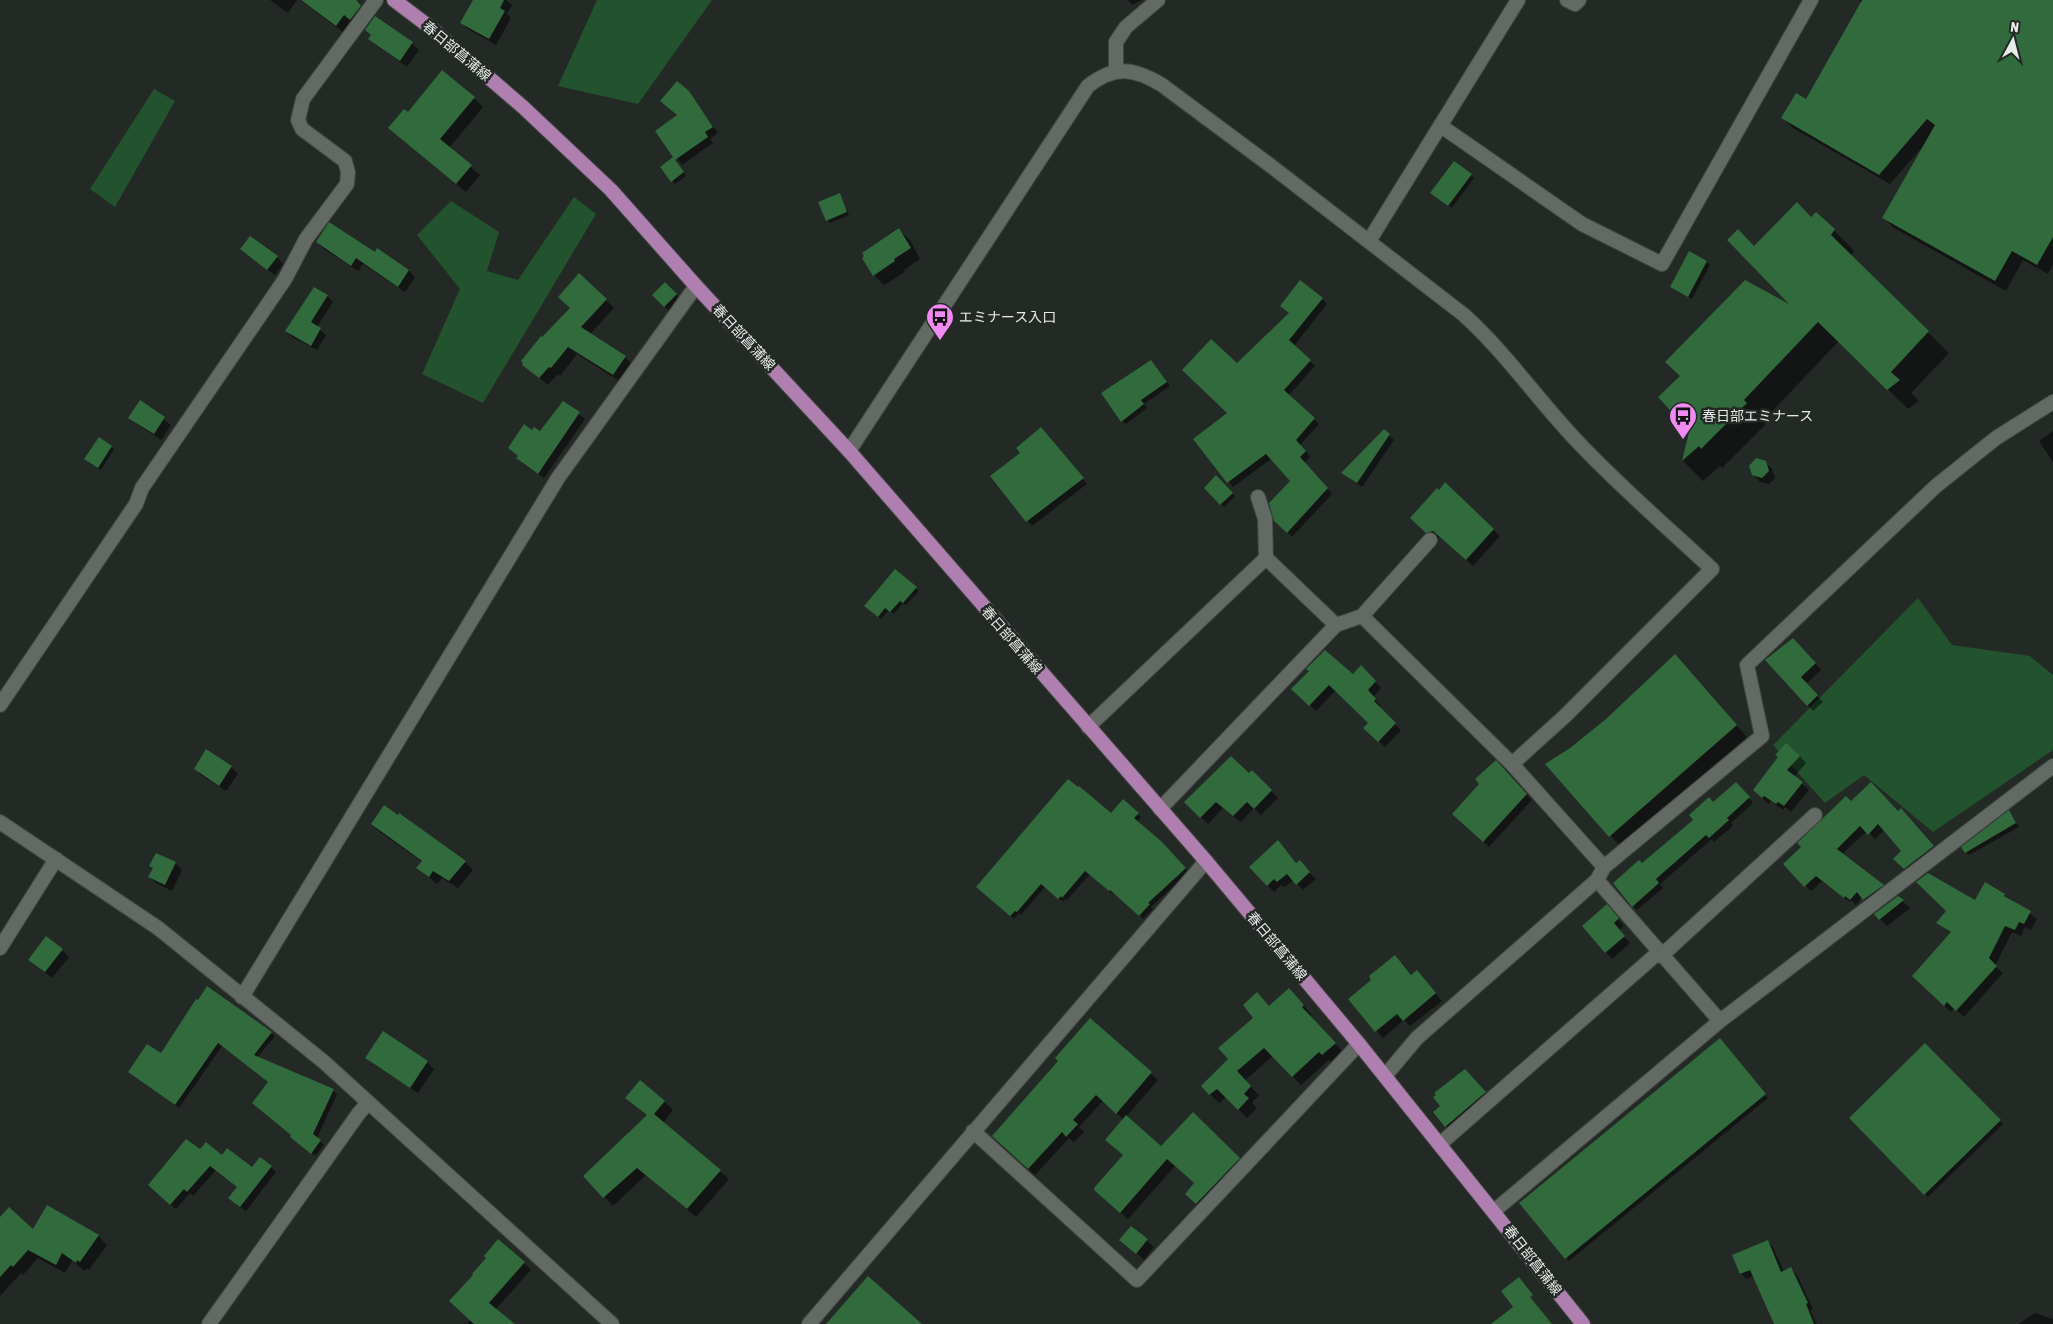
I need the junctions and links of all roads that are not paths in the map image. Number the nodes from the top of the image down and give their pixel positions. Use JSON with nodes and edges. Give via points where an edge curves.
{"nodes":[{"id":1,"x":376,"y":0,"type":"edge"},
{"id":2,"x":394,"y":0,"type":"edge"},
{"id":3,"x":1158,"y":0,"type":"edge"},
{"id":4,"x":1518,"y":0,"type":"edge"},
{"id":5,"x":1567,"y":0,"type":"edge"},
{"id":6,"x":1579,"y":0,"type":"edge"},
{"id":7,"x":1810,"y":0,"type":"edge"},
{"id":8,"x":1116,"y":71,"type":"junction"},
{"id":9,"x":1441,"y":126,"type":"junction"},
{"id":10,"x":1369,"y":241,"type":"junction"},
{"id":11,"x":696,"y":286,"type":"junction"},
{"id":12,"x":2053,"y":402,"type":"edge"},
{"id":13,"x":849,"y":451,"type":"junction"},
{"id":14,"x":1258,"y":497,"type":"dead end"},
{"id":15,"x":1430,"y":540,"type":"dead end"},
{"id":16,"x":1266,"y":558,"type":"junction"},
{"id":17,"x":1362,"y":616,"type":"junction"},
{"id":18,"x":1336,"y":625,"type":"junction"},
{"id":19,"x":0,"y":705,"type":"edge"},
{"id":20,"x":1088,"y":727,"type":"junction"},
{"id":21,"x":1512,"y":764,"type":"junction"},
{"id":22,"x":2053,"y":766,"type":"edge"},
{"id":23,"x":1160,"y":809,"type":"junction"},
{"id":24,"x":1815,"y":815,"type":"dead end"},
{"id":25,"x":0,"y":822,"type":"edge"},
{"id":26,"x":56,"y":859,"type":"junction"},
{"id":27,"x":1206,"y":861,"type":"junction"},
{"id":28,"x":1604,"y":867,"type":"junction"},
{"id":29,"x":1597,"y":880,"type":"junction"},
{"id":30,"x":0,"y":948,"type":"edge"},
{"id":31,"x":1660,"y":954,"type":"junction"},
{"id":32,"x":242,"y":997,"type":"junction"},
{"id":33,"x":1720,"y":1021,"type":"junction"},
{"id":34,"x":1359,"y":1044,"type":"junction"},
{"id":35,"x":1385,"y":1076,"type":"junction"},
{"id":36,"x":368,"y":1103,"type":"junction"},
{"id":37,"x":973,"y":1131,"type":"junction"},
{"id":38,"x":1440,"y":1144,"type":"junction"},
{"id":39,"x":1494,"y":1211,"type":"junction"},
{"id":40,"x":209,"y":1324,"type":"edge"},
{"id":41,"x":612,"y":1324,"type":"edge"},
{"id":42,"x":809,"y":1324,"type":"edge"},
{"id":43,"x":1583,"y":1324,"type":"edge"}],
"edges":[{"from":1,"to":19,"type":"street","via":[[304,98],[298,120],[302,129],[345,161],[347,184],[306,239],[285,279],[142,488],[136,504]]},
{"from":2,"to":11,"type":"main road","name":"春日部菖蒲線","via":[[523,107],[611,190]]},
{"from":3,"to":8,"type":"street","via":[[1126,27],[1116,42]]},
{"from":4,"to":9,"type":"street"},
{"from":5,"to":6,"type":"street","via":[[1576,4]]},
{"from":7,"to":9,"type":"street","via":[[1662,264],[1582,224]]},
{"from":8,"to":10,"type":"street","via":[[1146,75],[1162,85]]},
{"from":8,"to":13,"type":"street","via":[[1101,76],[1088,86]]},
{"from":9,"to":10,"type":"street"},
{"from":10,"to":21,"type":"street","via":[[1487,335],[1581,446],[1712,568],[1565,716]]},
{"from":11,"to":13,"type":"main road","name":"春日部菖蒲線"},
{"from":11,"to":32,"type":"street","via":[[558,478]]},
{"from":12,"to":28,"type":"street","via":[[1996,438],[1936,486],[1747,665],[1762,736]]},
{"from":13,"to":20,"type":"main road","name":"春日部菖蒲線"},
{"from":14,"to":16,"type":"street","via":[[1265,519]]},
{"from":15,"to":17,"type":"street"},
{"from":16,"to":18,"type":"street"},
{"from":16,"to":20,"type":"street"},
{"from":17,"to":18,"type":"street"},
{"from":17,"to":21,"type":"street"},
{"from":18,"to":23,"type":"street"},
{"from":20,"to":23,"type":"main road","name":"春日部菖蒲線"},
{"from":21,"to":28,"type":"street"},
{"from":22,"to":33,"type":"street"},
{"from":23,"to":27,"type":"main road","name":"春日部菖蒲線"},
{"from":24,"to":31,"type":"street"},
{"from":25,"to":26,"type":"street"},
{"from":26,"to":30,"type":"street"},
{"from":26,"to":32,"type":"street","via":[[158,928]]},
{"from":27,"to":34,"type":"main road","name":"春日部菖蒲線"},
{"from":27,"to":37,"type":"street"},
{"from":28,"to":29,"type":"street"},
{"from":29,"to":31,"type":"street"},
{"from":29,"to":35,"type":"street","via":[[1417,1038]]},
{"from":31,"to":33,"type":"street"},
{"from":31,"to":38,"type":"street"},
{"from":32,"to":36,"type":"street","via":[[324,1062]]},
{"from":33,"to":39,"type":"street"},
{"from":34,"to":35,"type":"main road","name":"春日部菖蒲線"},
{"from":34,"to":37,"type":"street","via":[[1137,1280]]},
{"from":35,"to":38,"type":"main road","name":"春日部菖蒲線"},
{"from":36,"to":40,"type":"street"},
{"from":36,"to":41,"type":"street"},
{"from":37,"to":42,"type":"street"},
{"from":38,"to":39,"type":"main road","name":"春日部菖蒲線"},
{"from":39,"to":43,"type":"main road","name":"春日部菖蒲線"}]}
